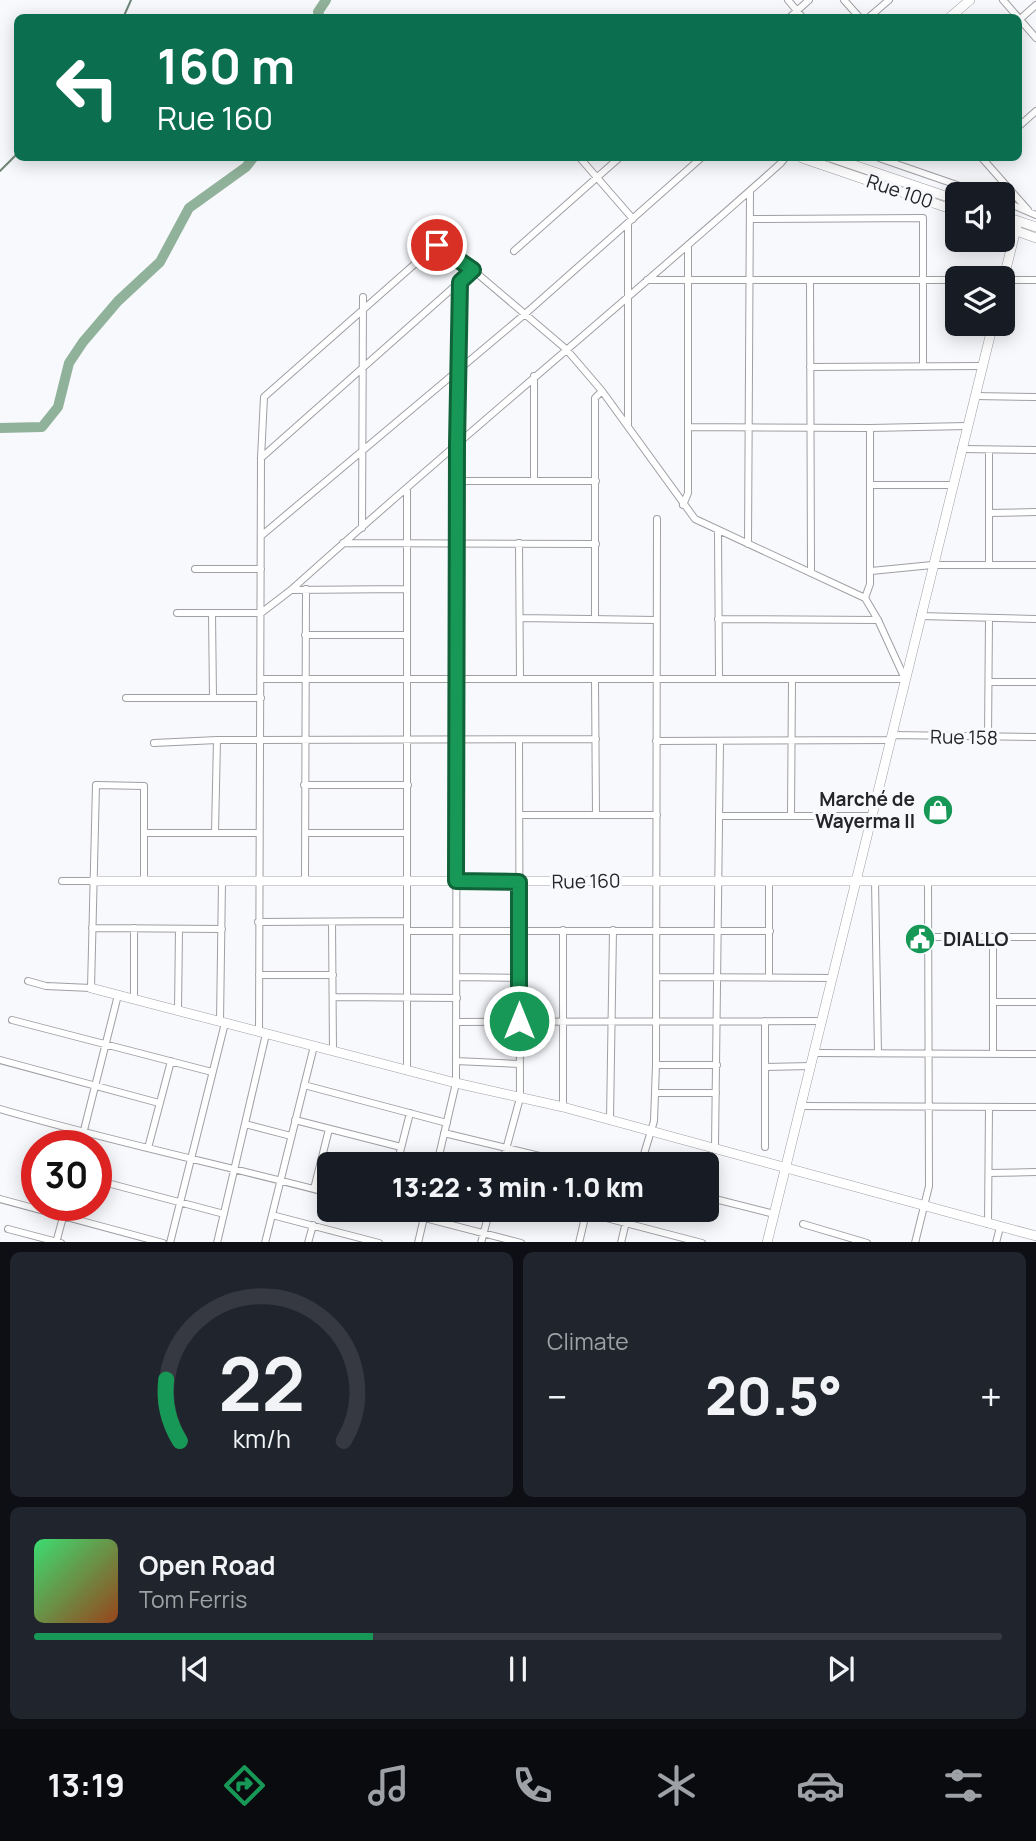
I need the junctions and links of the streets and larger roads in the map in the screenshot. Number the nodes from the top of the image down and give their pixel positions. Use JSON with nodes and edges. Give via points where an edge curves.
{"nodes":[{"id":1,"x":788,"y":0,"type":"edge"},
{"id":2,"x":809,"y":0,"type":"edge"},
{"id":3,"x":844,"y":0,"type":"edge"},
{"id":4,"x":889,"y":0,"type":"edge"},
{"id":5,"x":970,"y":0,"type":"edge"},
{"id":6,"x":1003,"y":0,"type":"edge"},
{"id":7,"x":1036,"y":5,"type":"edge"},
{"id":8,"x":797,"y":10,"type":"junction"},
{"id":9,"x":793,"y":14,"type":"edge"},
{"id":10,"x":800,"y":14,"type":"edge"},
{"id":11,"x":856,"y":14,"type":"edge"},
{"id":12,"x":873,"y":14,"type":"edge"},
{"id":13,"x":954,"y":14,"type":"edge"},
{"id":14,"x":1014,"y":14,"type":"edge"},
{"id":15,"x":1022,"y":17,"type":"edge"},
{"id":16,"x":1022,"y":23,"type":"edge"},
{"id":17,"x":1036,"y":38,"type":"edge"},
{"id":18,"x":1036,"y":111,"type":"edge"},
{"id":19,"x":1022,"y":123,"type":"edge"},
{"id":20,"x":583,"y":161,"type":"edge"},
{"id":21,"x":616,"y":161,"type":"edge"},
{"id":22,"x":698,"y":161,"type":"edge"},
{"id":23,"x":782,"y":161,"type":"edge"},
{"id":24,"x":811,"y":161,"type":"edge"},
{"id":25,"x":841,"y":161,"type":"edge"},
{"id":26,"x":888,"y":161,"type":"edge"},
{"id":27,"x":986,"y":161,"type":"edge"},
{"id":28,"x":597,"y":178,"type":"junction"},
{"id":29,"x":948,"y":182,"type":"edge"},
{"id":30,"x":750,"y":191,"type":"junction"},
{"id":31,"x":945,"y":196,"type":"edge"},
{"id":32,"x":1015,"y":205,"type":"edge"},
{"id":33,"x":945,"y":207,"type":"edge"},
{"id":34,"x":1028,"y":210,"type":"junction"},
{"id":35,"x":1036,"y":216,"type":"edge"},
{"id":36,"x":750,"y":219,"type":"junction"},
{"id":37,"x":630,"y":222,"type":"junction"},
{"id":38,"x":1017,"y":226,"type":"joint"},
{"id":39,"x":1030,"y":229,"type":"edge"},
{"id":40,"x":1036,"y":238,"type":"edge"},
{"id":41,"x":688,"y":245,"type":"junction"},
{"id":42,"x":514,"y":251,"type":"dead end"},
{"id":43,"x":1007,"y":266,"type":"edge"},
{"id":44,"x":473,"y":270,"type":"junction"},
{"id":45,"x":647,"y":279,"type":"junction"},
{"id":46,"x":688,"y":280,"type":"junction"},
{"id":47,"x":750,"y":280,"type":"junction"},
{"id":48,"x":923,"y":280,"type":"junction"},
{"id":49,"x":945,"y":280,"type":"edge"},
{"id":50,"x":1036,"y":280,"type":"edge"},
{"id":51,"x":810,"y":281,"type":"junction"},
{"id":52,"x":1015,"y":281,"type":"edge"},
{"id":53,"x":460,"y":282,"type":"junction"},
{"id":54,"x":627,"y":296,"type":"junction"},
{"id":55,"x":363,"y":297,"type":"dead end"},
{"id":56,"x":363,"y":310,"type":"junction"},
{"id":57,"x":525,"y":314,"type":"junction"},
{"id":58,"x":990,"y":336,"type":"edge"},
{"id":59,"x":566,"y":349,"type":"junction"},
{"id":60,"x":923,"y":366,"type":"junction"},
{"id":61,"x":983,"y":366,"type":"junction"},
{"id":62,"x":810,"y":367,"type":"junction"},
{"id":63,"x":362,"y":369,"type":"junction"},
{"id":64,"x":459,"y":370,"type":"junction"},
{"id":65,"x":534,"y":376,"type":"junction"},
{"id":66,"x":602,"y":391,"type":"junction"},
{"id":67,"x":975,"y":396,"type":"junction"},
{"id":68,"x":1036,"y":397,"type":"edge"},
{"id":69,"x":628,"y":426,"type":"junction"},
{"id":70,"x":967,"y":426,"type":"junction"},
{"id":71,"x":688,"y":427,"type":"junction"},
{"id":72,"x":750,"y":427,"type":"junction"},
{"id":73,"x":811,"y":428,"type":"junction"},
{"id":74,"x":870,"y":428,"type":"junction"},
{"id":75,"x":457,"y":444,"type":"junction"},
{"id":76,"x":961,"y":449,"type":"junction"},
{"id":77,"x":989,"y":450,"type":"junction"},
{"id":78,"x":1036,"y":450,"type":"edge"},
{"id":79,"x":361,"y":454,"type":"junction"},
{"id":80,"x":261,"y":458,"type":"junction"},
{"id":81,"x":457,"y":481,"type":"junction"},
{"id":82,"x":534,"y":481,"type":"junction"},
{"id":83,"x":596,"y":481,"type":"junction"},
{"id":84,"x":871,"y":485,"type":"junction"},
{"id":85,"x":952,"y":485,"type":"junction"},
{"id":86,"x":407,"y":488,"type":"junction"},
{"id":87,"x":683,"y":505,"type":"junction"},
{"id":88,"x":989,"y":513,"type":"junction"},
{"id":89,"x":1036,"y":513,"type":"edge"},
{"id":90,"x":657,"y":519,"type":"dead end"},
{"id":91,"x":362,"y":528,"type":"junction"},
{"id":92,"x":718,"y":531,"type":"junction"},
{"id":93,"x":261,"y":536,"type":"junction"},
{"id":94,"x":343,"y":543,"type":"junction"},
{"id":95,"x":407,"y":543,"type":"junction"},
{"id":96,"x":457,"y":543,"type":"junction"},
{"id":97,"x":519,"y":543,"type":"junction"},
{"id":98,"x":596,"y":544,"type":"junction"},
{"id":99,"x":748,"y":544,"type":"junction"},
{"id":100,"x":989,"y":564,"type":"junction"},
{"id":101,"x":932,"y":565,"type":"junction"},
{"id":102,"x":1036,"y":565,"type":"edge"},
{"id":103,"x":195,"y":569,"type":"dead end"},
{"id":104,"x":261,"y":569,"type":"junction"},
{"id":105,"x":871,"y":571,"type":"junction"},
{"id":106,"x":811,"y":573,"type":"junction"},
{"id":107,"x":306,"y":589,"type":"junction"},
{"id":108,"x":407,"y":589,"type":"junction"},
{"id":109,"x":291,"y":590,"type":"junction"},
{"id":110,"x":865,"y":598,"type":"junction"},
{"id":111,"x":177,"y":613,"type":"dead end"},
{"id":112,"x":212,"y":613,"type":"junction"},
{"id":113,"x":261,"y":613,"type":"junction"},
{"id":114,"x":920,"y":617,"type":"junction"},
{"id":115,"x":520,"y":618,"type":"junction"},
{"id":116,"x":718,"y":618,"type":"junction"},
{"id":117,"x":989,"y":618,"type":"junction"},
{"id":118,"x":595,"y":619,"type":"junction"},
{"id":119,"x":1036,"y":619,"type":"edge"},
{"id":120,"x":656,"y":620,"type":"junction"},
{"id":121,"x":878,"y":620,"type":"junction"},
{"id":122,"x":305,"y":635,"type":"junction"},
{"id":123,"x":407,"y":635,"type":"junction"},
{"id":124,"x":261,"y":679,"type":"junction"},
{"id":125,"x":408,"y":679,"type":"junction"},
{"id":126,"x":457,"y":679,"type":"junction"},
{"id":127,"x":520,"y":679,"type":"junction"},
{"id":128,"x":719,"y":679,"type":"junction"},
{"id":129,"x":905,"y":679,"type":"junction"},
{"id":130,"x":305,"y":680,"type":"junction"},
{"id":131,"x":595,"y":680,"type":"junction"},
{"id":132,"x":656,"y":680,"type":"junction"},
{"id":133,"x":792,"y":680,"type":"junction"},
{"id":134,"x":989,"y":681,"type":"junction"},
{"id":135,"x":1036,"y":682,"type":"edge"},
{"id":136,"x":126,"y":698,"type":"dead end"},
{"id":137,"x":213,"y":698,"type":"junction"},
{"id":138,"x":261,"y":698,"type":"junction"},
{"id":139,"x":988,"y":737,"type":"junction"},
{"id":140,"x":1036,"y":737,"type":"edge"},
{"id":141,"x":891,"y":738,"type":"junction"},
{"id":142,"x":596,"y":739,"type":"junction"},
{"id":143,"x":217,"y":740,"type":"junction"},
{"id":144,"x":260,"y":740,"type":"junction"},
{"id":145,"x":304,"y":740,"type":"junction"},
{"id":146,"x":407,"y":740,"type":"junction"},
{"id":147,"x":519,"y":740,"type":"junction"},
{"id":148,"x":457,"y":741,"type":"junction"},
{"id":149,"x":656,"y":741,"type":"junction"},
{"id":150,"x":720,"y":741,"type":"junction"},
{"id":151,"x":792,"y":741,"type":"junction"},
{"id":152,"x":154,"y":743,"type":"dead end"},
{"id":153,"x":304,"y":785,"type":"junction"},
{"id":154,"x":408,"y":785,"type":"junction"},
{"id":155,"x":520,"y":815,"type":"junction"},
{"id":156,"x":596,"y":815,"type":"junction"},
{"id":157,"x":657,"y":815,"type":"junction"},
{"id":158,"x":719,"y":816,"type":"junction"},
{"id":159,"x":791,"y":816,"type":"junction"},
{"id":160,"x":872,"y":816,"type":"junction"},
{"id":161,"x":144,"y":832,"type":"junction"},
{"id":162,"x":215,"y":833,"type":"junction"},
{"id":163,"x":258,"y":833,"type":"junction"},
{"id":164,"x":305,"y":833,"type":"junction"},
{"id":165,"x":407,"y":833,"type":"junction"},
{"id":166,"x":657,"y":880,"type":"junction"},
{"id":167,"x":718,"y":880,"type":"junction"},
{"id":168,"x":857,"y":880,"type":"junction"},
{"id":169,"x":62,"y":881,"type":"dead end"},
{"id":170,"x":93,"y":881,"type":"junction"},
{"id":171,"x":305,"y":881,"type":"junction"},
{"id":172,"x":408,"y":881,"type":"junction"},
{"id":173,"x":456,"y":881,"type":"junction"},
{"id":174,"x":769,"y":881,"type":"junction"},
{"id":175,"x":875,"y":881,"type":"junction"},
{"id":176,"x":928,"y":881,"type":"junction"},
{"id":177,"x":1036,"y":881,"type":"edge"},
{"id":178,"x":144,"y":882,"type":"junction"},
{"id":179,"x":222,"y":882,"type":"junction"},
{"id":180,"x":258,"y":882,"type":"junction"},
{"id":181,"x":519,"y":882,"type":"junction"},
{"id":182,"x":407,"y":921,"type":"junction"},
{"id":183,"x":258,"y":922,"type":"junction"},
{"id":184,"x":332,"y":922,"type":"junction"},
{"id":185,"x":92,"y":928,"type":"junction"},
{"id":186,"x":134,"y":928,"type":"junction"},
{"id":187,"x":179,"y":929,"type":"junction"},
{"id":188,"x":222,"y":929,"type":"junction"},
{"id":189,"x":456,"y":929,"type":"junction"},
{"id":190,"x":520,"y":930,"type":"junction"},
{"id":191,"x":563,"y":930,"type":"junction"},
{"id":192,"x":613,"y":930,"type":"junction"},
{"id":193,"x":656,"y":930,"type":"junction"},
{"id":194,"x":718,"y":930,"type":"junction"},
{"id":195,"x":407,"y":931,"type":"junction"},
{"id":196,"x":769,"y":931,"type":"junction"},
{"id":197,"x":928,"y":937,"type":"junction"},
{"id":198,"x":1036,"y":937,"type":"edge"},
{"id":199,"x":993,"y":938,"type":"junction"},
{"id":200,"x":259,"y":975,"type":"junction"},
{"id":201,"x":333,"y":975,"type":"junction"},
{"id":202,"x":457,"y":977,"type":"junction"},
{"id":203,"x":656,"y":977,"type":"junction"},
{"id":204,"x":718,"y":977,"type":"junction"},
{"id":205,"x":519,"y":978,"type":"junction"},
{"id":206,"x":769,"y":978,"type":"junction"},
{"id":207,"x":832,"y":978,"type":"junction"},
{"id":208,"x":28,"y":981,"type":"dead end"},
{"id":209,"x":91,"y":988,"type":"junction"},
{"id":210,"x":118,"y":995,"type":"junction"},
{"id":211,"x":333,"y":997,"type":"junction"},
{"id":212,"x":407,"y":998,"type":"junction"},
{"id":213,"x":457,"y":998,"type":"junction"},
{"id":214,"x":134,"y":1000,"type":"junction"},
{"id":215,"x":993,"y":1002,"type":"junction"},
{"id":216,"x":1036,"y":1002,"type":"edge"},
{"id":217,"x":178,"y":1011,"type":"junction"},
{"id":218,"x":12,"y":1020,"type":"dead end"},
{"id":219,"x":519,"y":1021,"type":"junction"},
{"id":220,"x":563,"y":1021,"type":"junction"},
{"id":221,"x":612,"y":1021,"type":"junction"},
{"id":222,"x":656,"y":1021,"type":"junction"},
{"id":223,"x":717,"y":1021,"type":"junction"},
{"id":224,"x":765,"y":1021,"type":"junction"},
{"id":225,"x":821,"y":1021,"type":"junction"},
{"id":226,"x":222,"y":1022,"type":"junction"},
{"id":227,"x":456,"y":1022,"type":"junction"},
{"id":228,"x":262,"y":1033,"type":"junction"},
{"id":229,"x":106,"y":1044,"type":"junction"},
{"id":230,"x":314,"y":1046,"type":"junction"},
{"id":231,"x":333,"y":1051,"type":"junction"},
{"id":232,"x":814,"y":1054,"type":"junction"},
{"id":233,"x":878,"y":1054,"type":"junction"},
{"id":234,"x":928,"y":1054,"type":"junction"},
{"id":235,"x":993,"y":1054,"type":"junction"},
{"id":236,"x":1036,"y":1054,"type":"edge"},
{"id":237,"x":0,"y":1060,"type":"edge"},
{"id":238,"x":171,"y":1061,"type":"junction"},
{"id":239,"x":456,"y":1061,"type":"junction"},
{"id":240,"x":520,"y":1064,"type":"junction"},
{"id":241,"x":656,"y":1065,"type":"junction"},
{"id":242,"x":717,"y":1065,"type":"junction"},
{"id":243,"x":811,"y":1066,"type":"junction"},
{"id":244,"x":765,"y":1067,"type":"junction"},
{"id":245,"x":407,"y":1071,"type":"junction"},
{"id":246,"x":212,"y":1072,"type":"junction"},
{"id":247,"x":456,"y":1083,"type":"junction"},
{"id":248,"x":304,"y":1085,"type":"junction"},
{"id":249,"x":95,"y":1086,"type":"junction"},
{"id":250,"x":655,"y":1093,"type":"junction"},
{"id":251,"x":716,"y":1093,"type":"junction"},
{"id":252,"x":520,"y":1098,"type":"junction"},
{"id":253,"x":159,"y":1103,"type":"junction"},
{"id":254,"x":929,"y":1105,"type":"junction"},
{"id":255,"x":801,"y":1106,"type":"junction"},
{"id":256,"x":564,"y":1107,"type":"junction"},
{"id":257,"x":989,"y":1107,"type":"junction"},
{"id":258,"x":1036,"y":1107,"type":"edge"},
{"id":259,"x":0,"y":1109,"type":"edge"},
{"id":260,"x":410,"y":1113,"type":"junction"},
{"id":261,"x":295,"y":1120,"type":"junction"},
{"id":262,"x":610,"y":1120,"type":"junction"},
{"id":263,"x":447,"y":1123,"type":"junction"},
{"id":264,"x":245,"y":1124,"type":"junction"},
{"id":265,"x":329,"y":1129,"type":"junction"},
{"id":266,"x":74,"y":1130,"type":"edge"},
{"id":267,"x":85,"y":1130,"type":"edge"},
{"id":268,"x":650,"y":1130,"type":"junction"},
{"id":269,"x":444,"y":1133,"type":"junction"},
{"id":270,"x":291,"y":1136,"type":"junction"},
{"id":271,"x":112,"y":1140,"type":"edge"},
{"id":272,"x":401,"y":1147,"type":"junction"},
{"id":273,"x":715,"y":1147,"type":"junction"},
{"id":274,"x":765,"y":1147,"type":"dead end"},
{"id":275,"x":148,"y":1148,"type":"junction"},
{"id":276,"x":506,"y":1148,"type":"junction"},
{"id":277,"x":400,"y":1152,"type":"edge"},
{"id":278,"x":440,"y":1152,"type":"edge"},
{"id":279,"x":505,"y":1152,"type":"edge"},
{"id":280,"x":523,"y":1152,"type":"edge"},
{"id":281,"x":644,"y":1152,"type":"edge"},
{"id":282,"x":191,"y":1158,"type":"junction"},
{"id":283,"x":786,"y":1166,"type":"junction"},
{"id":284,"x":235,"y":1168,"type":"junction"},
{"id":285,"x":1036,"y":1172,"type":"edge"},
{"id":286,"x":989,"y":1173,"type":"junction"},
{"id":287,"x":280,"y":1180,"type":"junction"},
{"id":288,"x":112,"y":1184,"type":"edge"},
{"id":289,"x":314,"y":1189,"type":"junction"},
{"id":290,"x":317,"y":1190,"type":"edge"},
{"id":291,"x":0,"y":1199,"type":"edge"},
{"id":292,"x":719,"y":1200,"type":"edge"},
{"id":293,"x":180,"y":1202,"type":"junction"},
{"id":294,"x":21,"y":1205,"type":"edge"},
{"id":295,"x":923,"y":1206,"type":"junction"},
{"id":296,"x":224,"y":1213,"type":"junction"},
{"id":297,"x":774,"y":1214,"type":"junction"},
{"id":298,"x":272,"y":1215,"type":"junction"},
{"id":299,"x":62,"y":1221,"type":"edge"},
{"id":300,"x":82,"y":1221,"type":"edge"},
{"id":301,"x":423,"y":1222,"type":"edge"},
{"id":302,"x":440,"y":1222,"type":"edge"},
{"id":303,"x":486,"y":1222,"type":"edge"},
{"id":304,"x":584,"y":1222,"type":"edge"},
{"id":305,"x":626,"y":1222,"type":"joint"},
{"id":306,"x":803,"y":1224,"type":"dead end"},
{"id":307,"x":988,"y":1224,"type":"junction"},
{"id":308,"x":313,"y":1226,"type":"junction"},
{"id":309,"x":1000,"y":1227,"type":"junction"},
{"id":310,"x":8,"y":1229,"type":"dead end"},
{"id":311,"x":483,"y":1233,"type":"junction"},
{"id":312,"x":1033,"y":1238,"type":"edge"},
{"id":313,"x":368,"y":1241,"type":"edge"},
{"id":314,"x":58,"y":1242,"type":"edge"},
{"id":315,"x":163,"y":1242,"type":"edge"},
{"id":316,"x":170,"y":1242,"type":"edge"},
{"id":317,"x":217,"y":1242,"type":"edge"},
{"id":318,"x":265,"y":1242,"type":"edge"},
{"id":319,"x":309,"y":1242,"type":"edge"},
{"id":320,"x":379,"y":1242,"type":"edge"},
{"id":321,"x":418,"y":1242,"type":"edge"},
{"id":322,"x":481,"y":1242,"type":"edge"},
{"id":323,"x":521,"y":1242,"type":"edge"},
{"id":324,"x":579,"y":1242,"type":"edge"},
{"id":325,"x":621,"y":1242,"type":"edge"},
{"id":326,"x":702,"y":1242,"type":"edge"},
{"id":327,"x":767,"y":1242,"type":"edge"},
{"id":328,"x":867,"y":1242,"type":"edge"},
{"id":329,"x":915,"y":1242,"type":"edge"},
{"id":330,"x":996,"y":1242,"type":"edge"}],
"edges":[{"from":1,"to":8,"type":"street"},
{"from":2,"to":8,"type":"street"},
{"from":3,"to":11,"type":"street"},
{"from":4,"to":12,"type":"street"},
{"from":5,"to":13,"type":"street"},
{"from":6,"to":14,"type":"street"},
{"from":7,"to":15,"type":"street"},
{"from":8,"to":9,"type":"street"},
{"from":8,"to":10,"type":"street"},
{"from":16,"to":17,"type":"street"},
{"from":18,"to":19,"type":"street"},
{"from":20,"to":28,"type":"street"},
{"from":21,"to":28,"type":"street"},
{"from":22,"to":37,"type":"street"},
{"from":23,"to":30,"type":"street"},
{"from":24,"to":33,"type":"street","name":"Rue 100"},
{"from":25,"to":31,"type":"street"},
{"from":26,"to":29,"type":"street"},
{"from":27,"to":34,"type":"street"},
{"from":28,"to":37,"type":"street"},
{"from":28,"to":42,"type":"street"},
{"from":30,"to":36,"type":"street"},
{"from":30,"to":41,"type":"street"},
{"from":32,"to":34,"type":"street"},
{"from":34,"to":35,"type":"street"},
{"from":35,"to":39,"type":"street"},
{"from":36,"to":47,"type":"street"},
{"from":36,"to":48,"type":"street","via":[[923,218]]},
{"from":37,"to":54,"type":"street"},
{"from":37,"to":57,"type":"street"},
{"from":38,"to":39,"type":"street"},
{"from":38,"to":43,"type":"street"},
{"from":39,"to":40,"type":"street"},
{"from":41,"to":45,"type":"street"},
{"from":41,"to":46,"type":"street"},
{"from":44,"to":53,"type":"street"},
{"from":44,"to":56,"type":"street","via":[[437,245]]},
{"from":44,"to":57,"type":"street"},
{"from":45,"to":46,"type":"street"},
{"from":45,"to":54,"type":"street"},
{"from":46,"to":47,"type":"street"},
{"from":46,"to":71,"type":"street"},
{"from":47,"to":51,"type":"street"},
{"from":47,"to":72,"type":"street"},
{"from":48,"to":49,"type":"street"},
{"from":48,"to":51,"type":"street"},
{"from":48,"to":60,"type":"street"},
{"from":50,"to":52,"type":"street"},
{"from":51,"to":62,"type":"street"},
{"from":53,"to":63,"type":"street"},
{"from":53,"to":64,"type":"street"},
{"from":54,"to":59,"type":"street"},
{"from":54,"to":69,"type":"street"},
{"from":55,"to":56,"type":"street"},
{"from":56,"to":63,"type":"street"},
{"from":56,"to":80,"type":"street","via":[[264,397]]},
{"from":57,"to":59,"type":"street"},
{"from":57,"to":64,"type":"street"},
{"from":58,"to":61,"type":"street"},
{"from":59,"to":65,"type":"street"},
{"from":59,"to":66,"type":"street"},
{"from":60,"to":61,"type":"street"},
{"from":60,"to":62,"type":"street"},
{"from":61,"to":67,"type":"street"},
{"from":62,"to":73,"type":"street"},
{"from":63,"to":79,"type":"street"},
{"from":63,"to":80,"type":"street"},
{"from":64,"to":75,"type":"street"},
{"from":64,"to":79,"type":"street"},
{"from":65,"to":75,"type":"street"},
{"from":65,"to":82,"type":"street"},
{"from":66,"to":69,"type":"street"},
{"from":66,"to":83,"type":"street","via":[[596,398]]},
{"from":67,"to":68,"type":"street"},
{"from":67,"to":70,"type":"street"},
{"from":69,"to":87,"type":"street"},
{"from":70,"to":74,"type":"street"},
{"from":70,"to":76,"type":"street"},
{"from":71,"to":72,"type":"street"},
{"from":71,"to":87,"type":"street","via":[[688,493]]},
{"from":72,"to":73,"type":"street"},
{"from":72,"to":99,"type":"street"},
{"from":73,"to":74,"type":"street"},
{"from":73,"to":106,"type":"street"},
{"from":74,"to":84,"type":"street"},
{"from":75,"to":81,"type":"street"},
{"from":75,"to":86,"type":"street"},
{"from":76,"to":77,"type":"street"},
{"from":76,"to":85,"type":"street"},
{"from":77,"to":78,"type":"street"},
{"from":77,"to":88,"type":"street"},
{"from":79,"to":91,"type":"street"},
{"from":79,"to":93,"type":"street"},
{"from":80,"to":93,"type":"street"},
{"from":81,"to":82,"type":"street"},
{"from":81,"to":96,"type":"street"},
{"from":82,"to":83,"type":"street"},
{"from":83,"to":98,"type":"street"},
{"from":84,"to":85,"type":"street"},
{"from":84,"to":105,"type":"street"},
{"from":85,"to":101,"type":"street"},
{"from":86,"to":91,"type":"street"},
{"from":86,"to":95,"type":"street"},
{"from":87,"to":92,"type":"street","via":[[695,519]]},
{"from":88,"to":89,"type":"street"},
{"from":88,"to":100,"type":"street"},
{"from":90,"to":120,"type":"street"},
{"from":91,"to":94,"type":"street"},
{"from":92,"to":99,"type":"street"},
{"from":92,"to":116,"type":"street"},
{"from":93,"to":104,"type":"street"},
{"from":94,"to":95,"type":"street"},
{"from":94,"to":109,"type":"street"},
{"from":95,"to":96,"type":"street"},
{"from":95,"to":108,"type":"street"},
{"from":96,"to":97,"type":"street"},
{"from":96,"to":126,"type":"street"},
{"from":97,"to":98,"type":"street"},
{"from":97,"to":115,"type":"street"},
{"from":98,"to":118,"type":"street"},
{"from":99,"to":106,"type":"street"},
{"from":100,"to":101,"type":"street"},
{"from":100,"to":102,"type":"street"},
{"from":101,"to":105,"type":"street"},
{"from":101,"to":114,"type":"street"},
{"from":103,"to":104,"type":"street"},
{"from":104,"to":113,"type":"street"},
{"from":105,"to":110,"type":"street"},
{"from":106,"to":110,"type":"street"},
{"from":107,"to":108,"type":"street"},
{"from":107,"to":109,"type":"street"},
{"from":107,"to":122,"type":"street"},
{"from":108,"to":123,"type":"street"},
{"from":109,"to":113,"type":"street"},
{"from":110,"to":121,"type":"street"},
{"from":111,"to":112,"type":"street"},
{"from":112,"to":113,"type":"street"},
{"from":112,"to":137,"type":"street"},
{"from":113,"to":124,"type":"street"},
{"from":114,"to":117,"type":"street"},
{"from":114,"to":129,"type":"street"},
{"from":115,"to":118,"type":"street"},
{"from":115,"to":127,"type":"street"},
{"from":116,"to":121,"type":"street"},
{"from":116,"to":128,"type":"street"},
{"from":117,"to":119,"type":"street"},
{"from":117,"to":134,"type":"street"},
{"from":118,"to":120,"type":"street"},
{"from":120,"to":132,"type":"street"},
{"from":121,"to":129,"type":"street"},
{"from":122,"to":123,"type":"street"},
{"from":122,"to":130,"type":"street"},
{"from":123,"to":125,"type":"street"},
{"from":124,"to":130,"type":"street"},
{"from":124,"to":138,"type":"street"},
{"from":125,"to":126,"type":"street"},
{"from":125,"to":130,"type":"street"},
{"from":125,"to":146,"type":"street"},
{"from":126,"to":127,"type":"street"},
{"from":126,"to":148,"type":"street"},
{"from":127,"to":131,"type":"street"},
{"from":128,"to":132,"type":"street"},
{"from":128,"to":133,"type":"street"},
{"from":129,"to":133,"type":"street"},
{"from":129,"to":141,"type":"street"},
{"from":130,"to":145,"type":"street"},
{"from":131,"to":132,"type":"street"},
{"from":131,"to":142,"type":"street"},
{"from":132,"to":149,"type":"street"},
{"from":133,"to":151,"type":"street"},
{"from":134,"to":135,"type":"street"},
{"from":134,"to":139,"type":"street"},
{"from":136,"to":137,"type":"street"},
{"from":137,"to":138,"type":"street"},
{"from":138,"to":144,"type":"street"},
{"from":139,"to":140,"type":"street","name":"Rue 158"},
{"from":139,"to":141,"type":"street","name":"Rue 158"},
{"from":141,"to":151,"type":"street","name":"Rue 158"},
{"from":141,"to":160,"type":"street"},
{"from":142,"to":147,"type":"street"},
{"from":142,"to":156,"type":"street"},
{"from":143,"to":144,"type":"street"},
{"from":143,"to":152,"type":"street"},
{"from":143,"to":162,"type":"street"},
{"from":144,"to":145,"type":"street"},
{"from":144,"to":163,"type":"street"},
{"from":145,"to":146,"type":"street"},
{"from":145,"to":153,"type":"street"},
{"from":146,"to":148,"type":"street"},
{"from":146,"to":154,"type":"street"},
{"from":147,"to":148,"type":"street"},
{"from":147,"to":155,"type":"street"},
{"from":148,"to":173,"type":"street"},
{"from":149,"to":150,"type":"street","name":"Rue 158"},
{"from":149,"to":157,"type":"street"},
{"from":150,"to":151,"type":"street","name":"Rue 158"},
{"from":150,"to":158,"type":"street"},
{"from":151,"to":159,"type":"street"},
{"from":153,"to":154,"type":"street"},
{"from":153,"to":164,"type":"street"},
{"from":154,"to":165,"type":"street"},
{"from":155,"to":156,"type":"street"},
{"from":155,"to":181,"type":"street"},
{"from":156,"to":157,"type":"street"},
{"from":157,"to":166,"type":"street"},
{"from":158,"to":159,"type":"street"},
{"from":158,"to":167,"type":"street"},
{"from":159,"to":160,"type":"street"},
{"from":160,"to":168,"type":"street"},
{"from":161,"to":162,"type":"street"},
{"from":161,"to":170,"type":"street","via":[[144,786],[96,785]]},
{"from":161,"to":178,"type":"street"},
{"from":162,"to":163,"type":"street"},
{"from":163,"to":180,"type":"street"},
{"from":164,"to":165,"type":"street"},
{"from":164,"to":171,"type":"street"},
{"from":165,"to":172,"type":"street"},
{"from":166,"to":167,"type":"street","name":"Rue 160"},
{"from":166,"to":181,"type":"street","name":"Rue 160"},
{"from":166,"to":193,"type":"street"},
{"from":167,"to":174,"type":"street","name":"Rue 160"},
{"from":167,"to":194,"type":"street"},
{"from":168,"to":174,"type":"street","name":"Rue 160"},
{"from":168,"to":175,"type":"street","name":"Rue 160"},
{"from":168,"to":207,"type":"street"},
{"from":169,"to":170,"type":"street"},
{"from":170,"to":178,"type":"street","name":"Rue 160"},
{"from":170,"to":185,"type":"street"},
{"from":171,"to":172,"type":"street","name":"Rue 160"},
{"from":171,"to":180,"type":"street","name":"Rue 160"},
{"from":172,"to":173,"type":"street","name":"Rue 160"},
{"from":172,"to":182,"type":"street"},
{"from":173,"to":181,"type":"street","name":"Rue 160"},
{"from":173,"to":189,"type":"street"},
{"from":174,"to":196,"type":"street"},
{"from":175,"to":176,"type":"street","name":"Rue 160"},
{"from":175,"to":233,"type":"street"},
{"from":176,"to":177,"type":"street","name":"Rue 160"},
{"from":176,"to":197,"type":"street"},
{"from":178,"to":179,"type":"street","name":"Rue 160"},
{"from":179,"to":180,"type":"street","name":"Rue 160"},
{"from":179,"to":188,"type":"street"},
{"from":180,"to":183,"type":"street"},
{"from":181,"to":190,"type":"street"},
{"from":182,"to":184,"type":"street"},
{"from":182,"to":195,"type":"street"},
{"from":183,"to":184,"type":"street"},
{"from":183,"to":200,"type":"street"},
{"from":184,"to":201,"type":"street"},
{"from":185,"to":186,"type":"street"},
{"from":185,"to":209,"type":"street"},
{"from":186,"to":187,"type":"street"},
{"from":186,"to":214,"type":"street"},
{"from":187,"to":188,"type":"street"},
{"from":187,"to":217,"type":"street"},
{"from":188,"to":226,"type":"street"},
{"from":189,"to":190,"type":"street"},
{"from":189,"to":195,"type":"street"},
{"from":189,"to":202,"type":"street"},
{"from":190,"to":191,"type":"street"},
{"from":190,"to":205,"type":"street"},
{"from":191,"to":192,"type":"street"},
{"from":191,"to":220,"type":"street"},
{"from":192,"to":193,"type":"street"},
{"from":192,"to":221,"type":"street"},
{"from":193,"to":194,"type":"street"},
{"from":193,"to":203,"type":"street"},
{"from":194,"to":196,"type":"street"},
{"from":194,"to":204,"type":"street"},
{"from":195,"to":212,"type":"street"},
{"from":196,"to":206,"type":"street"},
{"from":197,"to":199,"type":"street"},
{"from":197,"to":234,"type":"street"},
{"from":198,"to":199,"type":"street"},
{"from":199,"to":215,"type":"street"},
{"from":200,"to":201,"type":"street"},
{"from":200,"to":228,"type":"street"},
{"from":201,"to":211,"type":"street"},
{"from":202,"to":205,"type":"street"},
{"from":202,"to":213,"type":"street"},
{"from":203,"to":204,"type":"street"},
{"from":203,"to":222,"type":"street"},
{"from":204,"to":206,"type":"street"},
{"from":204,"to":223,"type":"street"},
{"from":205,"to":219,"type":"street"},
{"from":206,"to":207,"type":"street"},
{"from":207,"to":225,"type":"street"},
{"from":208,"to":209,"type":"street"},
{"from":209,"to":210,"type":"street"},
{"from":210,"to":214,"type":"street"},
{"from":210,"to":229,"type":"street"},
{"from":211,"to":212,"type":"street"},
{"from":211,"to":231,"type":"street"},
{"from":212,"to":213,"type":"street"},
{"from":212,"to":245,"type":"street"},
{"from":213,"to":227,"type":"street"},
{"from":214,"to":217,"type":"street"},
{"from":215,"to":216,"type":"street"},
{"from":215,"to":235,"type":"street"},
{"from":217,"to":226,"type":"street"},
{"from":218,"to":229,"type":"street"},
{"from":219,"to":220,"type":"street"},
{"from":219,"to":227,"type":"street"},
{"from":219,"to":240,"type":"street"},
{"from":220,"to":221,"type":"street"},
{"from":220,"to":256,"type":"street"},
{"from":221,"to":222,"type":"street"},
{"from":221,"to":262,"type":"street"},
{"from":222,"to":223,"type":"street"},
{"from":222,"to":241,"type":"street"},
{"from":223,"to":224,"type":"street"},
{"from":223,"to":242,"type":"street"},
{"from":224,"to":225,"type":"street"},
{"from":224,"to":244,"type":"street"},
{"from":225,"to":232,"type":"street"},
{"from":226,"to":228,"type":"street"},
{"from":226,"to":246,"type":"street"},
{"from":227,"to":239,"type":"street"},
{"from":228,"to":230,"type":"street"},
{"from":228,"to":264,"type":"street"},
{"from":229,"to":238,"type":"street"},
{"from":229,"to":249,"type":"street"},
{"from":230,"to":231,"type":"street"},
{"from":230,"to":248,"type":"street"},
{"from":231,"to":245,"type":"street"},
{"from":232,"to":233,"type":"street"},
{"from":232,"to":243,"type":"street"},
{"from":233,"to":234,"type":"street"},
{"from":234,"to":235,"type":"street"},
{"from":234,"to":254,"type":"street"},
{"from":235,"to":236,"type":"street"},
{"from":237,"to":249,"type":"street"},
{"from":238,"to":246,"type":"street"},
{"from":238,"to":253,"type":"street"},
{"from":239,"to":240,"type":"street"},
{"from":239,"to":247,"type":"street"},
{"from":240,"to":252,"type":"street"},
{"from":241,"to":242,"type":"street"},
{"from":241,"to":250,"type":"street"},
{"from":242,"to":251,"type":"street"},
{"from":243,"to":244,"type":"street"},
{"from":243,"to":255,"type":"street"},
{"from":244,"to":274,"type":"street"},
{"from":245,"to":247,"type":"street"},
{"from":246,"to":282,"type":"street"},
{"from":247,"to":252,"type":"street"},
{"from":247,"to":263,"type":"street"},
{"from":248,"to":260,"type":"street"},
{"from":248,"to":261,"type":"street"},
{"from":249,"to":253,"type":"street"},
{"from":249,"to":267,"type":"street"},
{"from":250,"to":251,"type":"street"},
{"from":250,"to":268,"type":"street"},
{"from":251,"to":273,"type":"street"},
{"from":252,"to":256,"type":"street"},
{"from":252,"to":276,"type":"street"},
{"from":253,"to":275,"type":"street"},
{"from":254,"to":255,"type":"street"},
{"from":254,"to":257,"type":"street"},
{"from":254,"to":295,"type":"street","via":[[929,1186]]},
{"from":255,"to":283,"type":"street"},
{"from":256,"to":262,"type":"street"},
{"from":257,"to":258,"type":"street"},
{"from":257,"to":286,"type":"street"},
{"from":259,"to":266,"type":"street"},
{"from":260,"to":263,"type":"street"},
{"from":260,"to":272,"type":"street"},
{"from":261,"to":265,"type":"street"},
{"from":261,"to":270,"type":"street"},
{"from":262,"to":268,"type":"street"},
{"from":263,"to":269,"type":"street"},
{"from":264,"to":270,"type":"street"},
{"from":264,"to":284,"type":"street"},
{"from":265,"to":272,"type":"street"},
{"from":265,"to":289,"type":"street"},
{"from":268,"to":273,"type":"street"},
{"from":268,"to":281,"type":"street"},
{"from":269,"to":276,"type":"street"},
{"from":269,"to":278,"type":"street"},
{"from":270,"to":287,"type":"street"},
{"from":271,"to":275,"type":"street"},
{"from":272,"to":277,"type":"street"},
{"from":273,"to":283,"type":"street"},
{"from":275,"to":282,"type":"street"},
{"from":276,"to":279,"type":"street"},
{"from":276,"to":280,"type":"street"},
{"from":282,"to":284,"type":"street"},
{"from":282,"to":293,"type":"street"},
{"from":283,"to":295,"type":"street"},
{"from":283,"to":297,"type":"street"},
{"from":284,"to":287,"type":"street"},
{"from":284,"to":296,"type":"street"},
{"from":285,"to":286,"type":"street"},
{"from":286,"to":307,"type":"street"},
{"from":287,"to":289,"type":"street"},
{"from":287,"to":298,"type":"street"},
{"from":288,"to":293,"type":"street"},
{"from":289,"to":290,"type":"street"},
{"from":291,"to":294,"type":"street"},
{"from":292,"to":297,"type":"street"},
{"from":293,"to":296,"type":"street"},
{"from":293,"to":316,"type":"street"},
{"from":295,"to":307,"type":"street"},
{"from":295,"to":329,"type":"street"},
{"from":296,"to":317,"type":"street"},
{"from":297,"to":327,"type":"street"},
{"from":298,"to":308,"type":"street"},
{"from":298,"to":318,"type":"street"},
{"from":299,"to":314,"type":"street"},
{"from":300,"to":315,"type":"street"},
{"from":301,"to":321,"type":"street"},
{"from":302,"to":311,"type":"street"},
{"from":303,"to":311,"type":"street"},
{"from":304,"to":324,"type":"street"},
{"from":305,"to":325,"type":"street"},
{"from":305,"to":326,"type":"street"},
{"from":306,"to":328,"type":"street"},
{"from":307,"to":309,"type":"street"},
{"from":308,"to":313,"type":"street"},
{"from":308,"to":319,"type":"street"},
{"from":309,"to":312,"type":"street"},
{"from":309,"to":330,"type":"street"},
{"from":310,"to":314,"type":"street"},
{"from":311,"to":322,"type":"street"},
{"from":311,"to":323,"type":"street"},
{"from":313,"to":320,"type":"street"}]}
